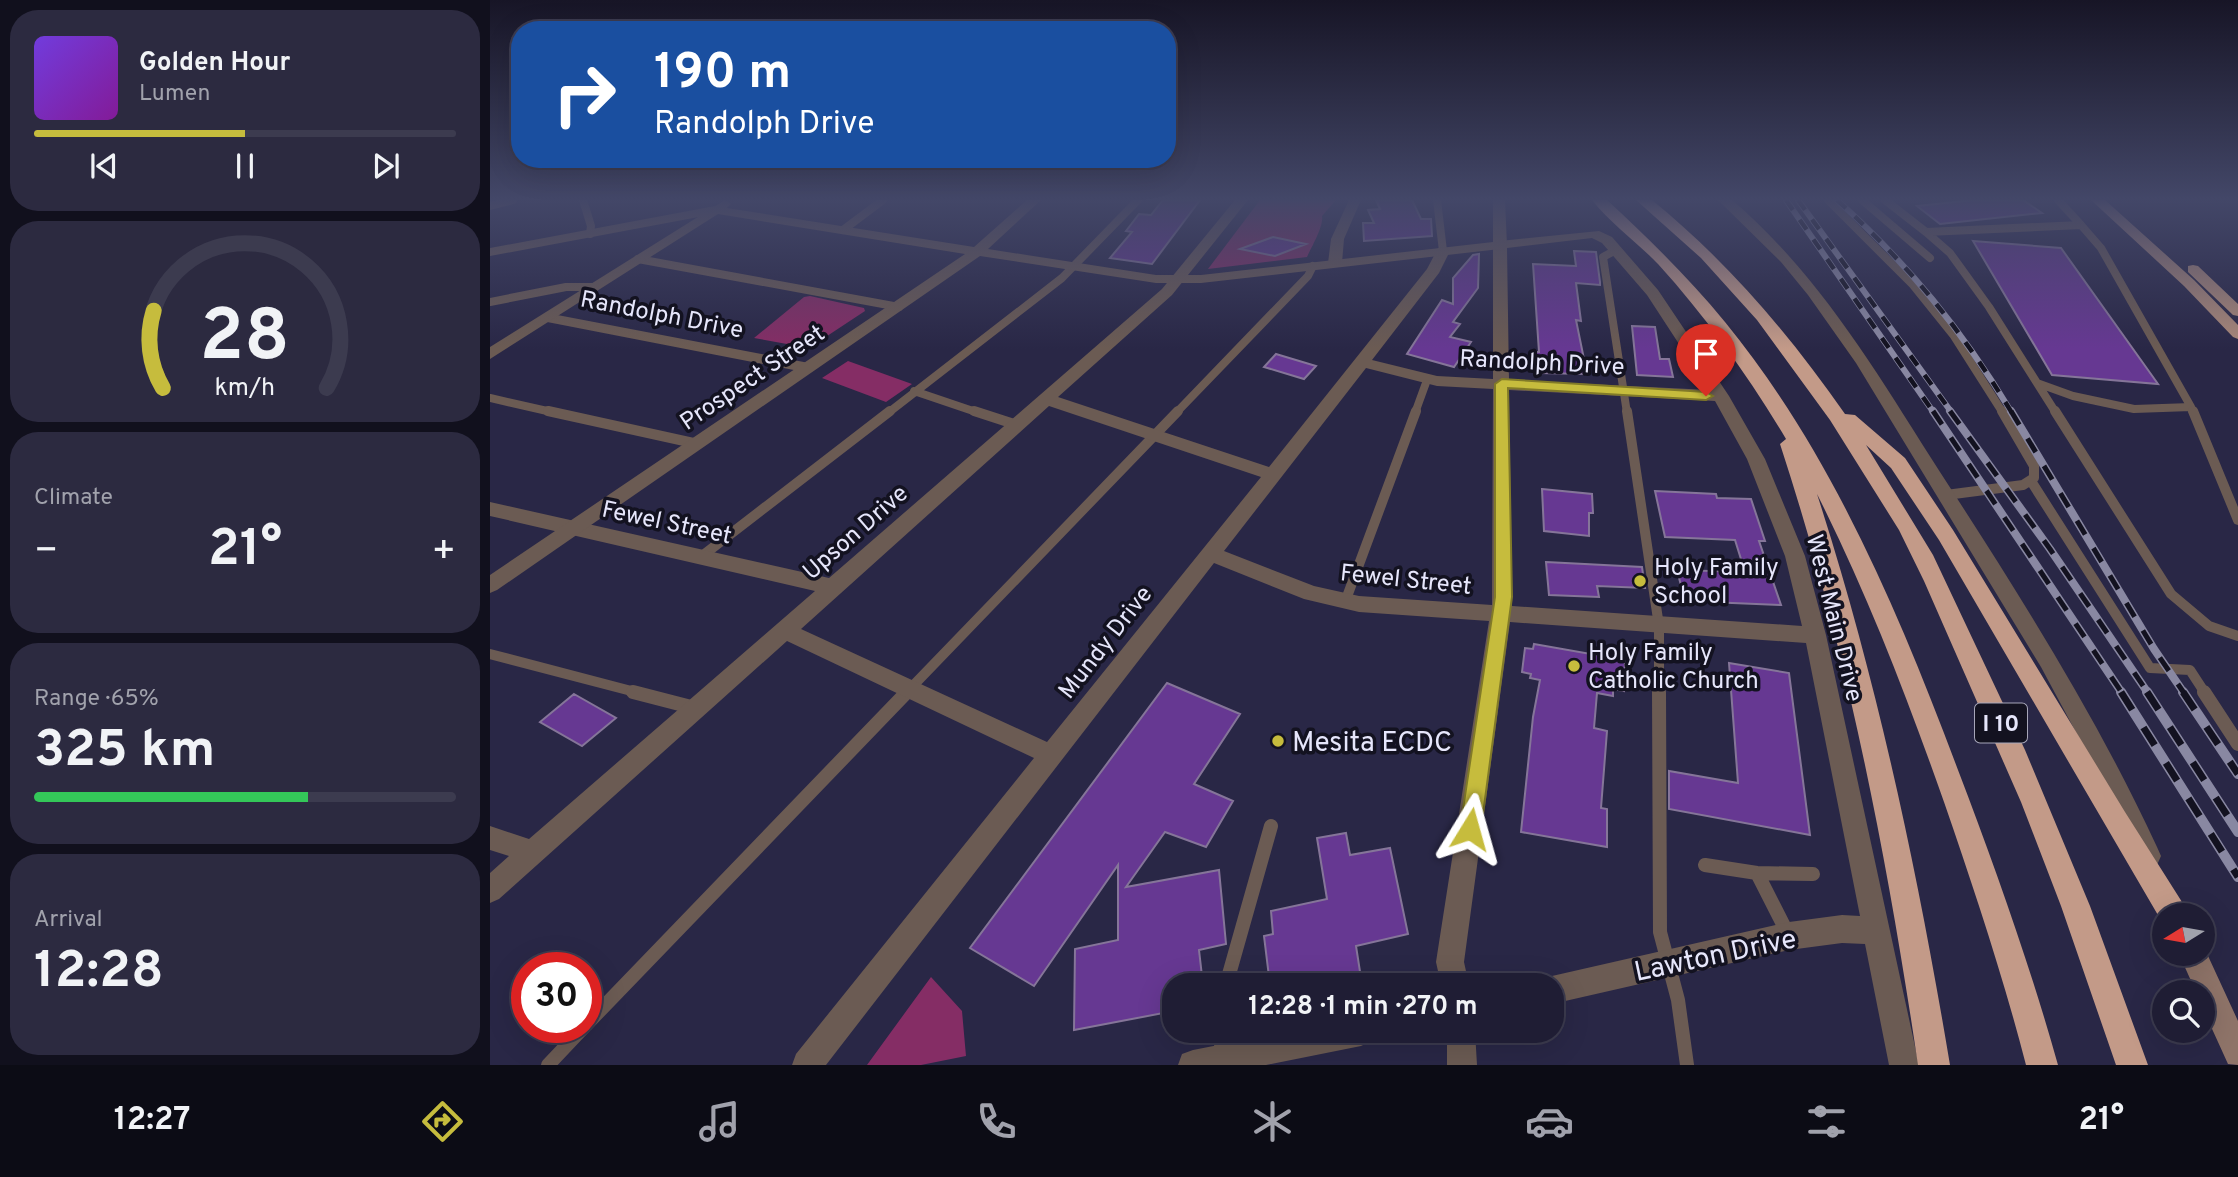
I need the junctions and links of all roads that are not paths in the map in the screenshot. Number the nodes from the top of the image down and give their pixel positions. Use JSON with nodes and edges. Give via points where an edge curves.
{"nodes":[{"id":1,"x":651,"y":250,"type":"edge"},
{"id":2,"x":970,"y":250,"type":"edge"},
{"id":3,"x":1091,"y":250,"type":"edge"},
{"id":4,"x":1203,"y":250,"type":"edge"},
{"id":5,"x":1335,"y":250,"type":"edge"},
{"id":6,"x":1455,"y":250,"type":"edge"},
{"id":7,"x":1500,"y":250,"type":"edge"},
{"id":8,"x":1616,"y":250,"type":"joint"},
{"id":9,"x":1654,"y":250,"type":"edge"},
{"id":10,"x":1698,"y":250,"type":"edge"},
{"id":11,"x":1777,"y":250,"type":"edge"},
{"id":12,"x":1878,"y":250,"type":"edge"},
{"id":13,"x":1920,"y":250,"type":"edge"},
{"id":14,"x":1946,"y":250,"type":"edge"},
{"id":15,"x":2102,"y":250,"type":"edge"},
{"id":16,"x":2152,"y":250,"type":"edge"},
{"id":17,"x":2169,"y":250,"type":"edge"},
{"id":18,"x":978,"y":251,"type":"junction"},
{"id":19,"x":1443,"y":251,"type":"junction"},
{"id":20,"x":1930,"y":258,"type":"dead end"},
{"id":21,"x":638,"y":259,"type":"junction"},
{"id":22,"x":1335,"y":263,"type":"junction"},
{"id":23,"x":1313,"y":266,"type":"junction"},
{"id":24,"x":1074,"y":267,"type":"junction"},
{"id":25,"x":1180,"y":279,"type":"junction"},
{"id":26,"x":594,"y":287,"type":"junction"},
{"id":27,"x":490,"y":302,"type":"edge"},
{"id":28,"x":899,"y":307,"type":"junction"},
{"id":29,"x":2238,"y":312,"type":"edge"},
{"id":30,"x":547,"y":318,"type":"junction"},
{"id":31,"x":2238,"y":334,"type":"edge"},
{"id":32,"x":490,"y":354,"type":"edge"},
{"id":33,"x":1362,"y":362,"type":"junction"},
{"id":34,"x":809,"y":368,"type":"junction"},
{"id":35,"x":1427,"y":380,"type":"junction"},
{"id":36,"x":2037,"y":383,"type":"junction"},
{"id":37,"x":1502,"y":384,"type":"junction"},
{"id":38,"x":914,"y":391,"type":"junction"},
{"id":39,"x":1626,"y":391,"type":"junction"},
{"id":40,"x":1721,"y":396,"type":"junction"},
{"id":41,"x":490,"y":398,"type":"edge"},
{"id":42,"x":1046,"y":399,"type":"junction"},
{"id":43,"x":1828,"y":400,"type":"junction"},
{"id":44,"x":1777,"y":405,"type":"junction"},
{"id":45,"x":2191,"y":407,"type":"junction"},
{"id":46,"x":1017,"y":425,"type":"junction"},
{"id":47,"x":1154,"y":435,"type":"junction"},
{"id":48,"x":698,"y":444,"type":"junction"},
{"id":49,"x":1272,"y":474,"type":"junction"},
{"id":50,"x":2031,"y":481,"type":"junction"},
{"id":51,"x":1946,"y":495,"type":"junction"},
{"id":52,"x":490,"y":509,"type":"edge"},
{"id":53,"x":2238,"y":520,"type":"edge"},
{"id":54,"x":573,"y":529,"type":"junction"},
{"id":55,"x":1208,"y":553,"type":"junction"},
{"id":56,"x":702,"y":556,"type":"junction"},
{"id":57,"x":490,"y":585,"type":"edge"},
{"id":58,"x":833,"y":587,"type":"junction"},
{"id":59,"x":1345,"y":601,"type":"junction"},
{"id":60,"x":1502,"y":615,"type":"junction"},
{"id":61,"x":1659,"y":626,"type":"junction"},
{"id":62,"x":783,"y":630,"type":"junction"},
{"id":63,"x":1815,"y":635,"type":"junction"},
{"id":64,"x":2238,"y":636,"type":"edge"},
{"id":65,"x":490,"y":654,"type":"edge"},
{"id":66,"x":910,"y":690,"type":"junction"},
{"id":67,"x":695,"y":708,"type":"junction"},
{"id":68,"x":2238,"y":744,"type":"edge"},
{"id":69,"x":1051,"y":755,"type":"junction"},
{"id":70,"x":1272,"y":826,"type":"dead end"},
{"id":71,"x":490,"y":838,"type":"edge"},
{"id":72,"x":533,"y":852,"type":"junction"},
{"id":73,"x":1705,"y":865,"type":"dead end"},
{"id":74,"x":1757,"y":873,"type":"junction"},
{"id":75,"x":1813,"y":874,"type":"dead end"},
{"id":76,"x":490,"y":890,"type":"edge"},
{"id":77,"x":2166,"y":903,"type":"edge"},
{"id":78,"x":2168,"y":903,"type":"edge"},
{"id":79,"x":1878,"y":931,"type":"junction"},
{"id":80,"x":1789,"y":936,"type":"junction"},
{"id":81,"x":1669,"y":963,"type":"junction"},
{"id":82,"x":2198,"y":966,"type":"edge"},
{"id":83,"x":1229,"y":973,"type":"edge"},
{"id":84,"x":1452,"y":973,"type":"edge"},
{"id":85,"x":1564,"y":987,"type":"edge"},
{"id":86,"x":602,"y":1008,"type":"edge"},
{"id":87,"x":569,"y":1043,"type":"edge"},
{"id":88,"x":1241,"y":1043,"type":"edge"},
{"id":89,"x":1461,"y":1043,"type":"edge"},
{"id":90,"x":1221,"y":1045,"type":"edge"},
{"id":91,"x":2238,"y":1054,"type":"edge"},
{"id":92,"x":548,"y":1065,"type":"edge"},
{"id":93,"x":807,"y":1065,"type":"edge"},
{"id":94,"x":1193,"y":1065,"type":"edge"},
{"id":95,"x":1462,"y":1065,"type":"edge"},
{"id":96,"x":1687,"y":1065,"type":"edge"},
{"id":97,"x":1904,"y":1065,"type":"edge"},
{"id":98,"x":1934,"y":1065,"type":"edge"},
{"id":99,"x":2042,"y":1065,"type":"edge"},
{"id":100,"x":2132,"y":1065,"type":"edge"}],
"edges":[{"from":1,"to":21,"type":"street"},
{"from":2,"to":18,"type":"street"},
{"from":3,"to":24,"type":"lane"},
{"from":4,"to":25,"type":"street","name":"Upson Drive"},
{"from":5,"to":22,"type":"street"},
{"from":6,"to":19,"type":"street"},
{"from":7,"to":37,"type":"street"},
{"from":8,"to":39,"type":"lane","via":[[1603,257]]},
{"from":8,"to":40,"type":"street","name":"West Main Drive","via":[[1653,293]]},
{"from":9,"to":44,"type":"highway","number":"I 10","via":[[1734,342]]},
{"from":10,"to":43,"type":"highway","number":"I 10","via":[[1741,291]]},
{"from":11,"to":51,"type":"street","via":[[1818,296]]},
{"from":12,"to":50,"type":"lane","via":[[1954,336],[2030,457],[2035,473]]},
{"from":13,"to":20,"type":"lane"},
{"from":14,"to":36,"type":"lane"},
{"from":15,"to":45,"type":"lane"},
{"from":16,"to":31,"type":"main road"},
{"from":17,"to":29,"type":"main road"},
{"from":18,"to":24,"type":"street"},
{"from":18,"to":28,"type":"street","name":"Prospect Street"},
{"from":19,"to":22,"type":"street"},
{"from":19,"to":33,"type":"street","name":"Mundy Drive","via":[[1434,270]]},
{"from":21,"to":26,"type":"street"},
{"from":21,"to":28,"type":"lane"},
{"from":22,"to":23,"type":"street"},
{"from":23,"to":25,"type":"street"},
{"from":23,"to":47,"type":"lane"},
{"from":24,"to":25,"type":"street"},
{"from":24,"to":38,"type":"lane"},
{"from":25,"to":42,"type":"street","name":"Upson Drive"},
{"from":26,"to":27,"type":"lane","via":[[575,286]]},
{"from":26,"to":30,"type":"street"},
{"from":28,"to":34,"type":"street","name":"Prospect Street"},
{"from":30,"to":32,"type":"street"},
{"from":30,"to":34,"type":"street","name":"Randolph Drive"},
{"from":33,"to":35,"type":"street","name":"Randolph Drive"},
{"from":33,"to":49,"type":"street","name":"Mundy Drive"},
{"from":34,"to":48,"type":"street","name":"Prospect Street"},
{"from":35,"to":37,"type":"street","name":"Randolph Drive"},
{"from":35,"to":59,"type":"lane"},
{"from":36,"to":45,"type":"lane","via":[[2134,409]]},
{"from":36,"to":64,"type":"lane","via":[[2171,594],[2193,617]]},
{"from":37,"to":39,"type":"street","name":"Randolph Drive"},
{"from":37,"to":60,"type":"street"},
{"from":38,"to":46,"type":"lane"},
{"from":38,"to":56,"type":"lane"},
{"from":39,"to":40,"type":"street","name":"Randolph Drive"},
{"from":39,"to":61,"type":"lane"},
{"from":40,"to":63,"type":"street","name":"West Main Drive","via":[[1776,503]]},
{"from":41,"to":48,"type":"lane"},
{"from":42,"to":46,"type":"street","name":"Upson Drive"},
{"from":42,"to":47,"type":"street"},
{"from":43,"to":77,"type":"highway","via":[[1898,463],[1975,582]]},
{"from":43,"to":100,"type":"highway","number":"I 10","via":[[1916,542],[1994,707],[2078,910]]},
{"from":44,"to":98,"type":"highway","via":[[1852,650],[1892,828]]},
{"from":44,"to":99,"type":"highway","number":"I 10","via":[[1828,491],[1895,635],[1975,852]]},
{"from":45,"to":53,"type":"lane"},
{"from":46,"to":58,"type":"street","name":"Upson Drive"},
{"from":47,"to":49,"type":"street"},
{"from":47,"to":66,"type":"lane"},
{"from":48,"to":54,"type":"street","name":"Prospect Street"},
{"from":49,"to":55,"type":"street","name":"Mundy Drive"},
{"from":50,"to":51,"type":"lane"},
{"from":50,"to":68,"type":"lane","via":[[2150,668],[2190,670]]},
{"from":51,"to":78,"type":"street","via":[[2111,772]]},
{"from":52,"to":54,"type":"street","name":"Fewel Street"},
{"from":54,"to":56,"type":"street","name":"Fewel Street"},
{"from":54,"to":57,"type":"street","name":"Prospect Street"},
{"from":55,"to":59,"type":"street","name":"Fewel Street","via":[[1311,593]]},
{"from":55,"to":69,"type":"street","name":"Mundy Drive"},
{"from":56,"to":58,"type":"street","name":"Fewel Street"},
{"from":58,"to":62,"type":"street","name":"Upson Drive"},
{"from":59,"to":60,"type":"street","name":"Fewel Street"},
{"from":60,"to":61,"type":"street","name":"Fewel Street"},
{"from":60,"to":84,"type":"street","via":[[1450,962]]},
{"from":61,"to":63,"type":"street","name":"Fewel Street"},
{"from":61,"to":81,"type":"lane","via":[[1660,932]]},
{"from":62,"to":66,"type":"street"},
{"from":62,"to":67,"type":"street","name":"Upson Drive"},
{"from":63,"to":79,"type":"street","name":"West Main Drive"},
{"from":65,"to":67,"type":"lane"},
{"from":66,"to":69,"type":"street"},
{"from":66,"to":86,"type":"lane"},
{"from":67,"to":72,"type":"street","name":"Upson Drive"},
{"from":69,"to":93,"type":"street","name":"Mundy Drive"},
{"from":70,"to":83,"type":"lane"},
{"from":71,"to":72,"type":"street"},
{"from":72,"to":76,"type":"street","name":"Upson Drive"},
{"from":73,"to":74,"type":"lane"},
{"from":74,"to":75,"type":"lane"},
{"from":74,"to":80,"type":"lane"},
{"from":79,"to":80,"type":"street","name":"Lawton Drive","via":[[1842,929]]},
{"from":79,"to":97,"type":"street","name":"West Main Drive"},
{"from":80,"to":81,"type":"street","name":"Lawton Drive"},
{"from":81,"to":85,"type":"street","name":"Lawton Drive"},
{"from":81,"to":96,"type":"lane"},
{"from":82,"to":91,"type":"main road"},
{"from":87,"to":92,"type":"lane"},
{"from":88,"to":90,"type":"street"},
{"from":89,"to":95,"type":"street"},
{"from":90,"to":94,"type":"street"}]}
